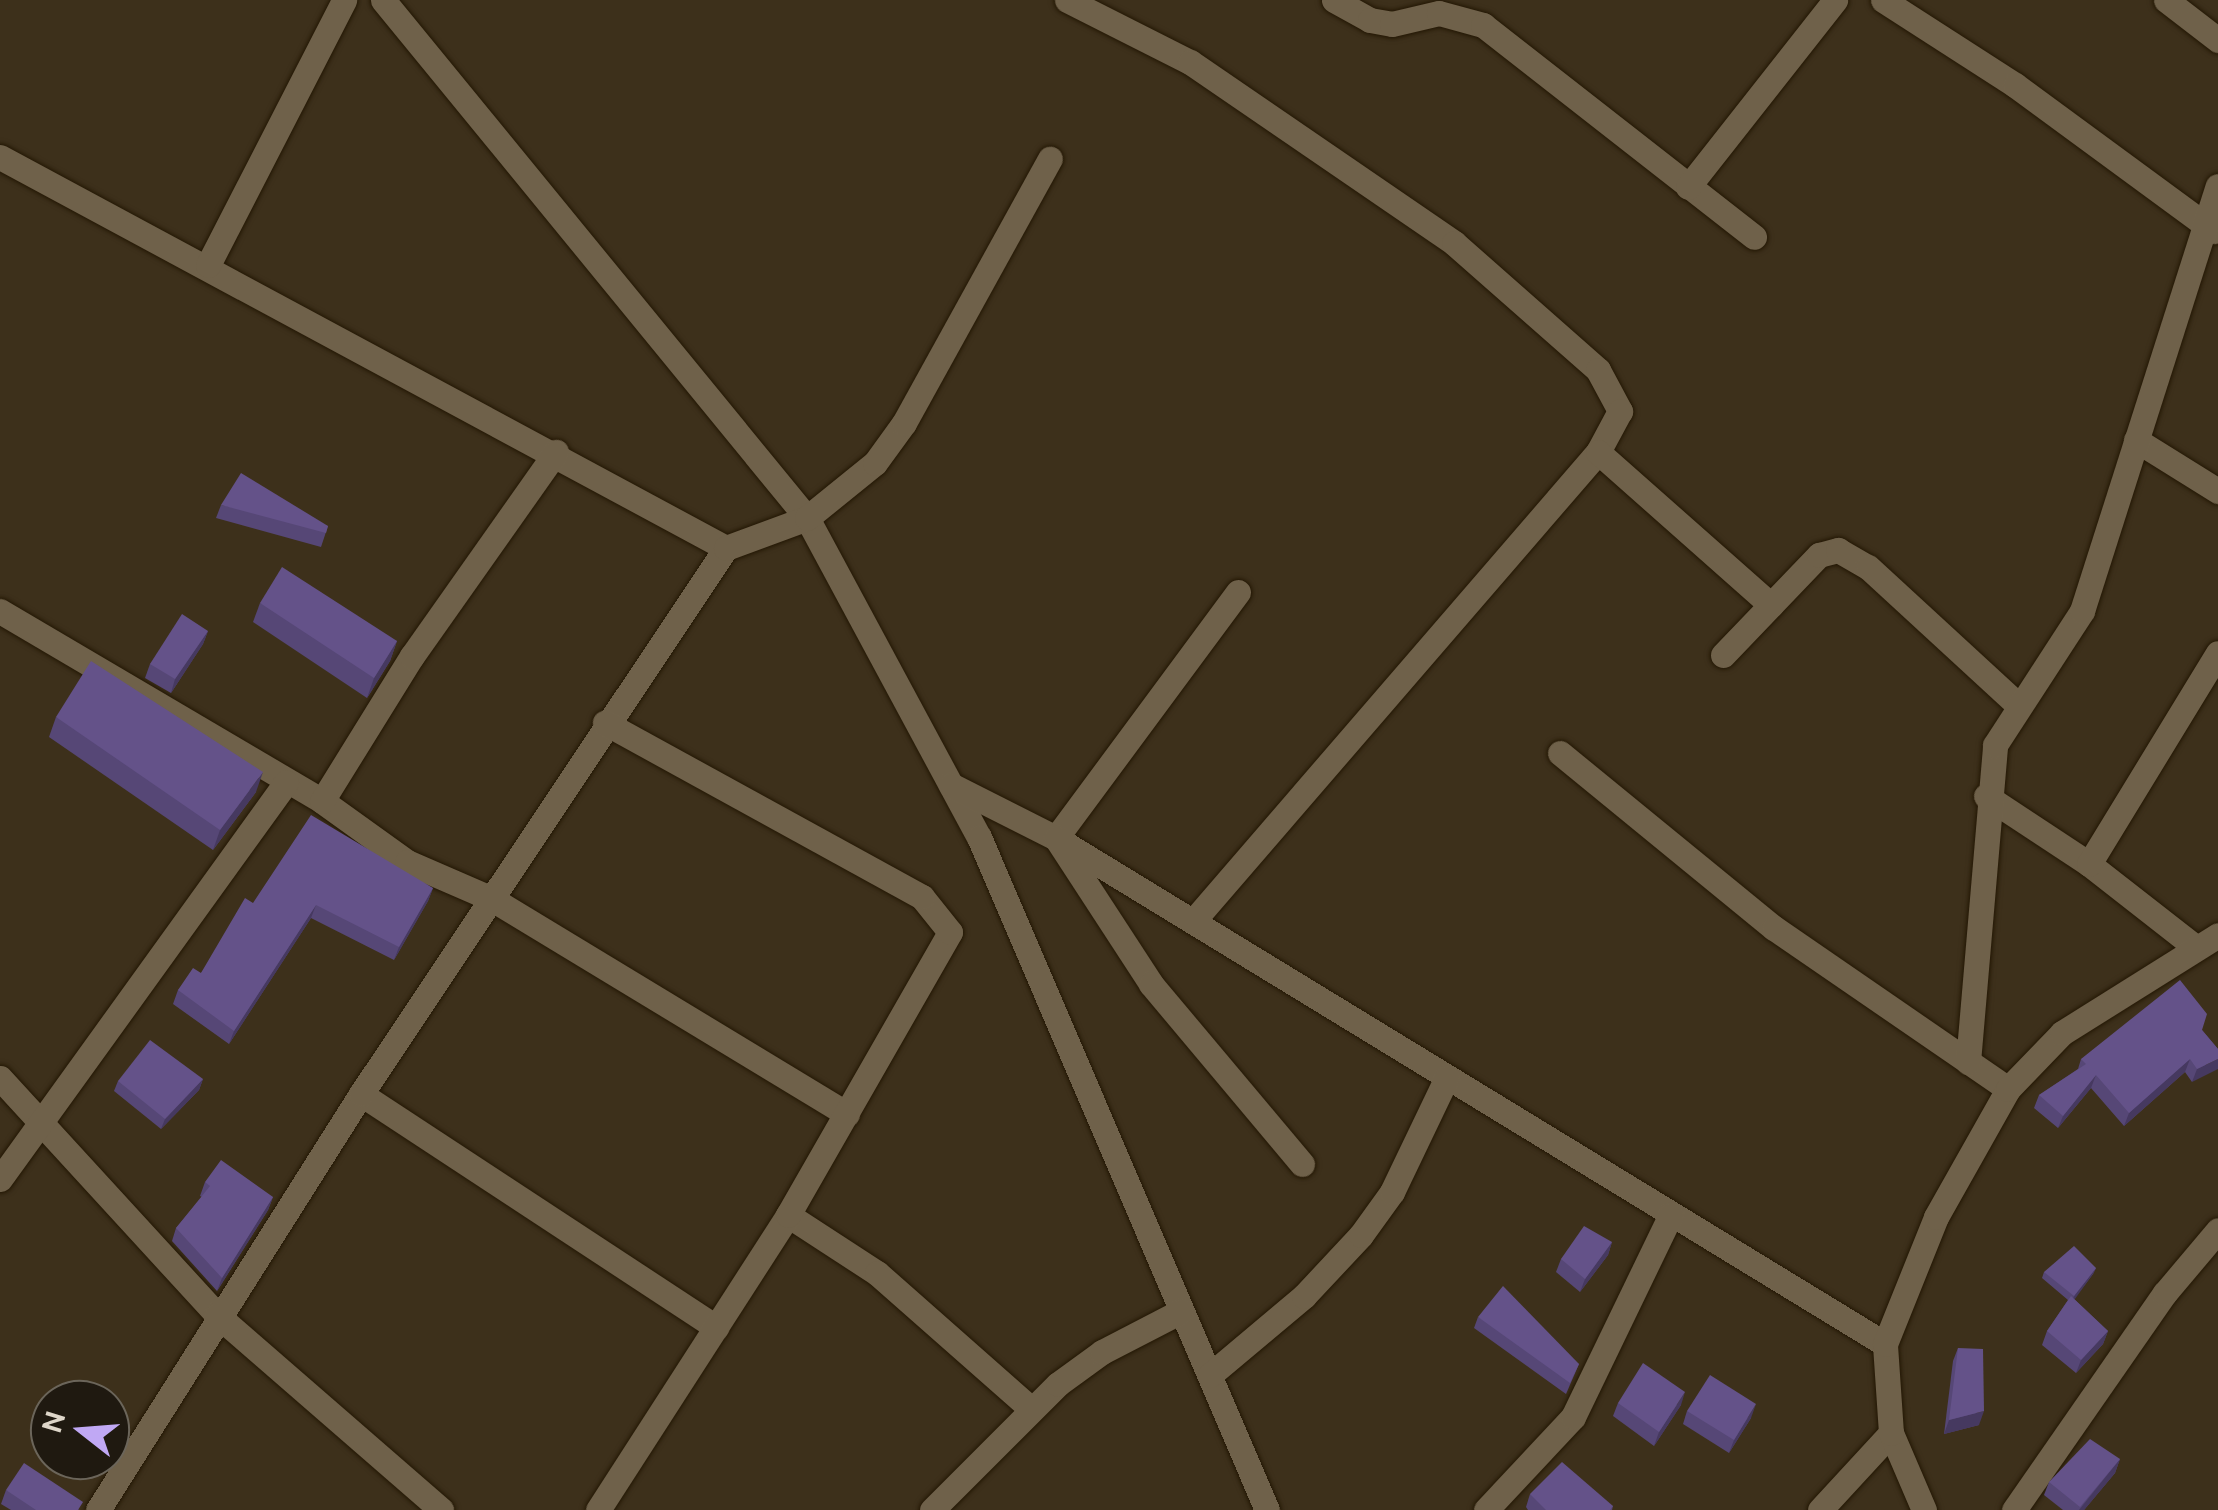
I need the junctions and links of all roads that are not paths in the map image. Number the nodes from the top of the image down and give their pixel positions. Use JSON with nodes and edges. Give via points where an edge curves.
{"nodes":[{"id":1,"x":344,"y":0,"type":"edge"},
{"id":2,"x":383,"y":0,"type":"edge"},
{"id":3,"x":1067,"y":0,"type":"edge"},
{"id":4,"x":1334,"y":0,"type":"edge"},
{"id":5,"x":1835,"y":0,"type":"edge"},
{"id":6,"x":1883,"y":0,"type":"edge"},
{"id":7,"x":2166,"y":0,"type":"edge"},
{"id":8,"x":2218,"y":40,"type":"edge"},
{"id":9,"x":0,"y":157,"type":"edge"},
{"id":10,"x":1050,"y":158,"type":"dead end"},
{"id":11,"x":2218,"y":186,"type":"edge"},
{"id":12,"x":1688,"y":187,"type":"junction"},
{"id":13,"x":2211,"y":229,"type":"edge"},
{"id":14,"x":1754,"y":237,"type":"dead end"},
{"id":15,"x":208,"y":265,"type":"junction"},
{"id":16,"x":2136,"y":440,"type":"junction"},
{"id":17,"x":556,"y":452,"type":"junction"},
{"id":18,"x":1598,"y":452,"type":"junction"},
{"id":19,"x":2218,"y":491,"type":"edge"},
{"id":20,"x":807,"y":518,"type":"junction"},
{"id":21,"x":726,"y":548,"type":"junction"},
{"id":22,"x":1238,"y":592,"type":"dead end"},
{"id":23,"x":1771,"y":605,"type":"junction"},
{"id":24,"x":0,"y":611,"type":"edge"},
{"id":25,"x":1723,"y":654,"type":"dead end"},
{"id":26,"x":2218,"y":654,"type":"edge"},
{"id":27,"x":2017,"y":704,"type":"junction"},
{"id":28,"x":606,"y":723,"type":"junction"},
{"id":29,"x":1560,"y":753,"type":"dead end"},
{"id":30,"x":286,"y":782,"type":"junction"},
{"id":31,"x":951,"y":785,"type":"junction"},
{"id":32,"x":1986,"y":796,"type":"junction"},
{"id":33,"x":322,"y":801,"type":"junction"},
{"id":34,"x":1056,"y":838,"type":"junction"},
{"id":35,"x":2089,"y":864,"type":"junction"},
{"id":36,"x":492,"y":899,"type":"junction"},
{"id":37,"x":1194,"y":920,"type":"junction"},
{"id":38,"x":2206,"y":941,"type":"edge"},
{"id":39,"x":1968,"y":1062,"type":"junction"},
{"id":40,"x":1447,"y":1077,"type":"junction"},
{"id":41,"x":0,"y":1078,"type":"edge"},
{"id":42,"x":2008,"y":1089,"type":"junction"},
{"id":43,"x":361,"y":1094,"type":"junction"},
{"id":44,"x":847,"y":1114,"type":"junction"},
{"id":45,"x":43,"y":1123,"type":"junction"},
{"id":46,"x":1302,"y":1164,"type":"dead end"},
{"id":47,"x":0,"y":1180,"type":"edge"},
{"id":48,"x":1671,"y":1214,"type":"junction"},
{"id":49,"x":788,"y":1215,"type":"junction"},
{"id":50,"x":2218,"y":1230,"type":"edge"},
{"id":51,"x":1182,"y":1312,"type":"junction"},
{"id":52,"x":218,"y":1315,"type":"junction"},
{"id":53,"x":716,"y":1327,"type":"junction"},
{"id":54,"x":1885,"y":1344,"type":"junction"},
{"id":55,"x":1210,"y":1375,"type":"junction"},
{"id":56,"x":1031,"y":1409,"type":"junction"},
{"id":57,"x":1891,"y":1433,"type":"junction"},
{"id":58,"x":98,"y":1510,"type":"edge"},
{"id":59,"x":440,"y":1510,"type":"edge"},
{"id":60,"x":598,"y":1510,"type":"edge"},
{"id":61,"x":932,"y":1510,"type":"edge"},
{"id":62,"x":1267,"y":1510,"type":"edge"},
{"id":63,"x":1486,"y":1510,"type":"edge"},
{"id":64,"x":1820,"y":1510,"type":"edge"},
{"id":65,"x":1924,"y":1510,"type":"edge"},
{"id":66,"x":2014,"y":1510,"type":"edge"}],
"edges":[{"from":1,"to":15,"type":"street"},
{"from":2,"to":20,"type":"street"},
{"from":3,"to":18,"type":"street","via":[[1222,82],[1454,243],[1612,388],[1616,425]]},
{"from":4,"to":12,"type":"street","via":[[1392,24],[1439,13],[1483,25]]},
{"from":5,"to":12,"type":"street"},
{"from":6,"to":13,"type":"street","via":[[2014,85]]},
{"from":7,"to":8,"type":"street"},
{"from":9,"to":15,"type":"street"},
{"from":10,"to":20,"type":"street","via":[[904,423],[851,487]]},
{"from":11,"to":13,"type":"street"},
{"from":12,"to":14,"type":"street"},
{"from":13,"to":16,"type":"street"},
{"from":15,"to":17,"type":"street"},
{"from":16,"to":19,"type":"street"},
{"from":16,"to":27,"type":"street","via":[[2082,611],[2056,659]]},
{"from":17,"to":21,"type":"street"},
{"from":17,"to":33,"type":"street","via":[[412,656]]},
{"from":18,"to":23,"type":"street"},
{"from":18,"to":37,"type":"street"},
{"from":20,"to":21,"type":"street"},
{"from":20,"to":31,"type":"street"},
{"from":21,"to":28,"type":"street"},
{"from":22,"to":34,"type":"street"},
{"from":23,"to":25,"type":"street"},
{"from":23,"to":27,"type":"street","via":[[1819,554],[1850,554]]},
{"from":24,"to":30,"type":"street"},
{"from":26,"to":35,"type":"street"},
{"from":27,"to":32,"type":"street","via":[[1995,745]]},
{"from":28,"to":36,"type":"street"},
{"from":28,"to":44,"type":"street","via":[[922,896],[940,914],[950,932],[945,949]]},
{"from":29,"to":39,"type":"street","via":[[1786,937]]},
{"from":30,"to":33,"type":"street"},
{"from":30,"to":45,"type":"street"},
{"from":31,"to":34,"type":"street"},
{"from":31,"to":51,"type":"street","via":[[1080,1064]]},
{"from":32,"to":35,"type":"street"},
{"from":32,"to":39,"type":"street"},
{"from":33,"to":36,"type":"street","via":[[408,862]]},
{"from":34,"to":37,"type":"street"},
{"from":34,"to":46,"type":"street","via":[[1125,950]]},
{"from":35,"to":38,"type":"street"},
{"from":36,"to":43,"type":"street"},
{"from":36,"to":44,"type":"street"},
{"from":37,"to":40,"type":"street"},
{"from":38,"to":42,"type":"street","via":[[2062,1033]]},
{"from":39,"to":42,"type":"street"},
{"from":40,"to":48,"type":"street"},
{"from":40,"to":55,"type":"street","via":[[1392,1192],[1361,1235],[1331,1270]]},
{"from":41,"to":45,"type":"street"},
{"from":42,"to":54,"type":"street","via":[[1936,1216]]},
{"from":43,"to":52,"type":"street"},
{"from":43,"to":53,"type":"street"},
{"from":44,"to":49,"type":"street"},
{"from":45,"to":47,"type":"street"},
{"from":45,"to":52,"type":"street","via":[[155,1254]]},
{"from":48,"to":54,"type":"street"},
{"from":48,"to":63,"type":"street","via":[[1573,1417]]},
{"from":49,"to":53,"type":"street"},
{"from":49,"to":56,"type":"street","via":[[877,1274]]},
{"from":50,"to":66,"type":"street","via":[[2165,1293]]},
{"from":51,"to":55,"type":"street"},
{"from":51,"to":56,"type":"street","via":[[1102,1352]]},
{"from":52,"to":58,"type":"street"},
{"from":52,"to":59,"type":"street"},
{"from":53,"to":60,"type":"street"},
{"from":54,"to":57,"type":"street"},
{"from":55,"to":62,"type":"street"},
{"from":56,"to":61,"type":"street"},
{"from":57,"to":64,"type":"street"},
{"from":57,"to":65,"type":"street"}]}
